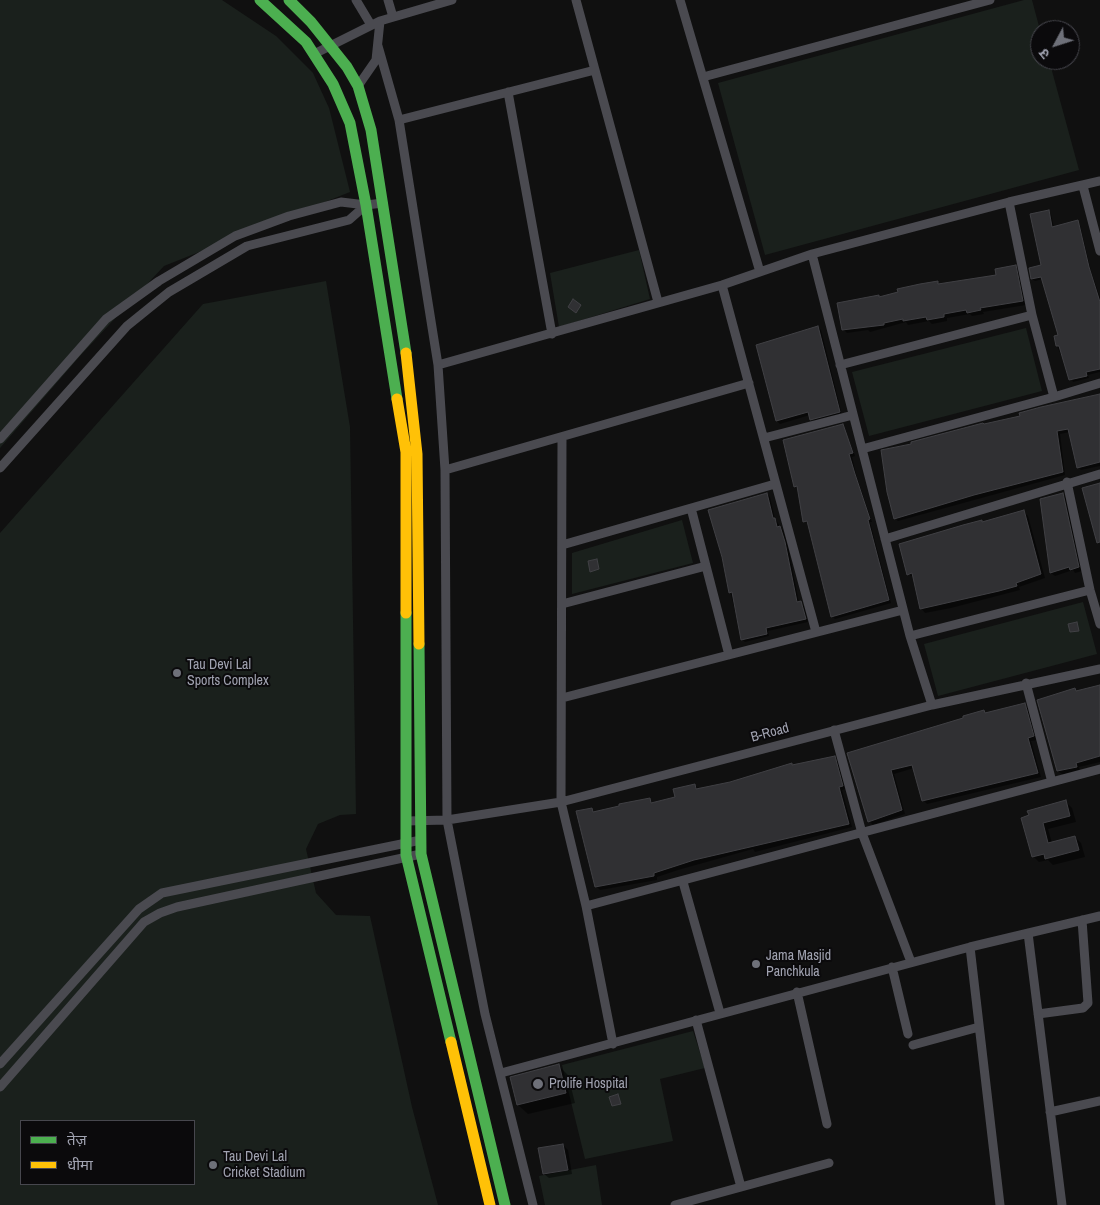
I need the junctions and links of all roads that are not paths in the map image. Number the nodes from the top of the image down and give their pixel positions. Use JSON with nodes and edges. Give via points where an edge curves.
{"nodes":[{"id":1,"x":260,"y":0,"type":"edge"},
{"id":2,"x":288,"y":0,"type":"edge"},
{"id":3,"x":356,"y":0,"type":"edge"},
{"id":4,"x":388,"y":0,"type":"edge"},
{"id":5,"x":452,"y":0,"type":"edge"},
{"id":6,"x":576,"y":0,"type":"edge"},
{"id":7,"x":680,"y":0,"type":"edge"},
{"id":8,"x":990,"y":0,"type":"edge"},
{"id":9,"x":393,"y":17,"type":"junction"},
{"id":10,"x":380,"y":21,"type":"junction"},
{"id":11,"x":371,"y":25,"type":"junction"},
{"id":12,"x":330,"y":44,"type":"junction"},
{"id":13,"x":378,"y":46,"type":"junction"},
{"id":14,"x":314,"y":54,"type":"junction"},
{"id":15,"x":595,"y":70,"type":"junction"},
{"id":16,"x":703,"y":77,"type":"junction"},
{"id":17,"x":358,"y":86,"type":"junction"},
{"id":18,"x":508,"y":92,"type":"junction"},
{"id":19,"x":399,"y":120,"type":"junction"},
{"id":20,"x":1100,"y":181,"type":"edge"},
{"id":21,"x":1084,"y":186,"type":"junction"},
{"id":22,"x":1009,"y":202,"type":"junction"},
{"id":23,"x":383,"y":203,"type":"junction"},
{"id":24,"x":366,"y":205,"type":"junction"},
{"id":25,"x":1100,"y":251,"type":"edge"},
{"id":26,"x":812,"y":254,"type":"junction"},
{"id":27,"x":760,"y":272,"type":"junction"},
{"id":28,"x":722,"y":285,"type":"junction"},
{"id":29,"x":658,"y":302,"type":"junction"},
{"id":30,"x":1032,"y":315,"type":"junction"},
{"id":31,"x":552,"y":334,"type":"junction"},
{"id":32,"x":438,"y":365,"type":"junction"},
{"id":33,"x":840,"y":365,"type":"junction"},
{"id":34,"x":749,"y":383,"type":"junction"},
{"id":35,"x":1100,"y":383,"type":"edge"},
{"id":36,"x":1054,"y":398,"type":"junction"},
{"id":37,"x":853,"y":415,"type":"junction"},
{"id":38,"x":562,"y":437,"type":"junction"},
{"id":39,"x":764,"y":438,"type":"junction"},
{"id":40,"x":0,"y":439,"type":"edge"},
{"id":41,"x":862,"y":449,"type":"junction"},
{"id":42,"x":0,"y":468,"type":"edge"},
{"id":43,"x":445,"y":470,"type":"junction"},
{"id":44,"x":1100,"y":474,"type":"edge"},
{"id":45,"x":1067,"y":482,"type":"junction"},
{"id":46,"x":776,"y":484,"type":"junction"},
{"id":47,"x":691,"y":508,"type":"junction"},
{"id":48,"x":885,"y":539,"type":"junction"},
{"id":49,"x":562,"y":545,"type":"junction"},
{"id":50,"x":706,"y":566,"type":"junction"},
{"id":51,"x":1090,"y":590,"type":"junction"},
{"id":52,"x":562,"y":604,"type":"junction"},
{"id":53,"x":903,"y":610,"type":"junction"},
{"id":54,"x":1100,"y":624,"type":"edge"},
{"id":55,"x":816,"y":632,"type":"junction"},
{"id":56,"x":910,"y":636,"type":"junction"},
{"id":57,"x":729,"y":655,"type":"junction"},
{"id":58,"x":1100,"y":669,"type":"edge"},
{"id":59,"x":1026,"y":683,"type":"junction"},
{"id":60,"x":562,"y":698,"type":"junction"},
{"id":61,"x":932,"y":705,"type":"junction"},
{"id":62,"x":834,"y":730,"type":"junction"},
{"id":63,"x":1100,"y":769,"type":"edge"},
{"id":64,"x":1052,"y":782,"type":"junction"},
{"id":65,"x":561,"y":802,"type":"junction"},
{"id":66,"x":406,"y":820,"type":"junction"},
{"id":67,"x":420,"y":820,"type":"junction"},
{"id":68,"x":447,"y":820,"type":"junction"},
{"id":69,"x":862,"y":833,"type":"junction"},
{"id":70,"x":421,"y":840,"type":"junction"},
{"id":71,"x":406,"y":843,"type":"junction"},
{"id":72,"x":421,"y":854,"type":"junction"},
{"id":73,"x":406,"y":858,"type":"junction"},
{"id":74,"x":248,"y":876,"type":"junction"},
{"id":75,"x":683,"y":882,"type":"junction"},
{"id":76,"x":250,"y":891,"type":"junction"},
{"id":77,"x":586,"y":906,"type":"junction"},
{"id":78,"x":1100,"y":916,"type":"edge"},
{"id":79,"x":1082,"y":920,"type":"junction"},
{"id":80,"x":1028,"y":933,"type":"junction"},
{"id":81,"x":970,"y":947,"type":"junction"},
{"id":82,"x":911,"y":962,"type":"junction"},
{"id":83,"x":892,"y":967,"type":"junction"},
{"id":84,"x":797,"y":992,"type":"junction"},
{"id":85,"x":720,"y":1013,"type":"junction"},
{"id":86,"x":1038,"y":1014,"type":"junction"},
{"id":87,"x":696,"y":1020,"type":"junction"},
{"id":88,"x":980,"y":1027,"type":"junction"},
{"id":89,"x":908,"y":1034,"type":"dead end"},
{"id":90,"x":613,"y":1044,"type":"junction"},
{"id":91,"x":913,"y":1045,"type":"dead end"},
{"id":92,"x":0,"y":1064,"type":"edge"},
{"id":93,"x":501,"y":1073,"type":"junction"},
{"id":94,"x":0,"y":1087,"type":"edge"},
{"id":95,"x":1100,"y":1101,"type":"edge"},
{"id":96,"x":1050,"y":1112,"type":"junction"},
{"id":97,"x":827,"y":1124,"type":"dead end"},
{"id":98,"x":829,"y":1163,"type":"dead end"},
{"id":99,"x":740,"y":1187,"type":"junction"},
{"id":100,"x":490,"y":1205,"type":"edge"},
{"id":101,"x":505,"y":1205,"type":"edge"},
{"id":102,"x":532,"y":1205,"type":"edge"},
{"id":103,"x":675,"y":1205,"type":"edge"},
{"id":104,"x":1000,"y":1205,"type":"edge"},
{"id":105,"x":1062,"y":1205,"type":"edge"}],
"edges":[{"from":1,"to":14,"type":"street","via":[[306,42]]},
{"from":2,"to":12,"type":"street"},
{"from":3,"to":11,"type":"street"},
{"from":4,"to":9,"type":"street"},
{"from":5,"to":9,"type":"street"},
{"from":6,"to":15,"type":"street"},
{"from":7,"to":16,"type":"street"},
{"from":8,"to":16,"type":"street"},
{"from":9,"to":10,"type":"street"},
{"from":10,"to":11,"type":"street"},
{"from":10,"to":13,"type":"street"},
{"from":11,"to":12,"type":"street"},
{"from":12,"to":14,"type":"street"},
{"from":12,"to":17,"type":"street"},
{"from":13,"to":17,"type":"street","via":[[374,65]]},
{"from":13,"to":19,"type":"street"},
{"from":14,"to":24,"type":"street","via":[[333,84],[350,123]]},
{"from":15,"to":18,"type":"street"},
{"from":15,"to":29,"type":"street"},
{"from":16,"to":27,"type":"street"},
{"from":17,"to":23,"type":"street","via":[[371,130]]},
{"from":18,"to":19,"type":"street"},
{"from":18,"to":31,"type":"street"},
{"from":19,"to":32,"type":"street"},
{"from":20,"to":21,"type":"street"},
{"from":21,"to":22,"type":"street"},
{"from":21,"to":25,"type":"street"},
{"from":22,"to":26,"type":"street"},
{"from":22,"to":30,"type":"street"},
{"from":23,"to":24,"type":"street"},
{"from":23,"to":67,"type":"street","via":[[404,333],[417,454]]},
{"from":24,"to":40,"type":"street","via":[[342,202],[289,216],[235,236],[159,281],[106,319]]},
{"from":24,"to":42,"type":"street","via":[[349,220],[247,246],[169,292],[127,326]]},
{"from":24,"to":66,"type":"street","via":[[406,452]]},
{"from":26,"to":27,"type":"street"},
{"from":26,"to":33,"type":"street"},
{"from":27,"to":28,"type":"street"},
{"from":28,"to":29,"type":"street"},
{"from":28,"to":34,"type":"street"},
{"from":29,"to":31,"type":"street"},
{"from":30,"to":33,"type":"street"},
{"from":30,"to":36,"type":"street"},
{"from":31,"to":32,"type":"street"},
{"from":32,"to":43,"type":"street"},
{"from":33,"to":37,"type":"street"},
{"from":34,"to":38,"type":"street"},
{"from":34,"to":39,"type":"street"},
{"from":35,"to":36,"type":"street"},
{"from":36,"to":41,"type":"street"},
{"from":37,"to":39,"type":"street"},
{"from":37,"to":41,"type":"street"},
{"from":38,"to":43,"type":"street"},
{"from":38,"to":49,"type":"street"},
{"from":39,"to":46,"type":"street"},
{"from":41,"to":48,"type":"street"},
{"from":43,"to":68,"type":"street"},
{"from":44,"to":45,"type":"street"},
{"from":45,"to":48,"type":"street"},
{"from":45,"to":51,"type":"street"},
{"from":46,"to":47,"type":"street"},
{"from":46,"to":55,"type":"street"},
{"from":47,"to":49,"type":"street"},
{"from":47,"to":50,"type":"street"},
{"from":48,"to":53,"type":"street"},
{"from":49,"to":52,"type":"street"},
{"from":50,"to":52,"type":"street"},
{"from":50,"to":57,"type":"street"},
{"from":51,"to":54,"type":"street"},
{"from":51,"to":56,"type":"street"},
{"from":52,"to":60,"type":"street"},
{"from":53,"to":55,"type":"street"},
{"from":53,"to":56,"type":"street"},
{"from":55,"to":57,"type":"street"},
{"from":56,"to":61,"type":"street"},
{"from":57,"to":60,"type":"street"},
{"from":58,"to":59,"type":"street","name":"B-Road"},
{"from":59,"to":61,"type":"street","name":"B-Road"},
{"from":59,"to":64,"type":"street"},
{"from":60,"to":65,"type":"street"},
{"from":61,"to":62,"type":"street","name":"B-Road"},
{"from":62,"to":65,"type":"street","name":"B-Road"},
{"from":62,"to":69,"type":"street"},
{"from":63,"to":64,"type":"street"},
{"from":64,"to":69,"type":"street"},
{"from":65,"to":68,"type":"street","name":"B-Road"},
{"from":65,"to":77,"type":"street"},
{"from":66,"to":67,"type":"street","name":"B-Road"},
{"from":66,"to":71,"type":"street"},
{"from":67,"to":68,"type":"street","name":"B-Road"},
{"from":67,"to":70,"type":"street"},
{"from":68,"to":93,"type":"street"},
{"from":69,"to":75,"type":"street"},
{"from":69,"to":82,"type":"street"},
{"from":70,"to":71,"type":"street"},
{"from":70,"to":72,"type":"street"},
{"from":71,"to":73,"type":"street"},
{"from":71,"to":74,"type":"street"},
{"from":72,"to":73,"type":"street"},
{"from":72,"to":101,"type":"street"},
{"from":73,"to":76,"type":"street"},
{"from":73,"to":100,"type":"street"},
{"from":74,"to":76,"type":"street"},
{"from":74,"to":92,"type":"street","via":[[162,893],[139,908]]},
{"from":75,"to":77,"type":"street"},
{"from":75,"to":85,"type":"street"},
{"from":76,"to":94,"type":"street","via":[[177,907],[144,922]]},
{"from":77,"to":90,"type":"street"},
{"from":78,"to":79,"type":"street"},
{"from":79,"to":80,"type":"street"},
{"from":79,"to":86,"type":"street","via":[[1088,1003],[1083,1008]]},
{"from":80,"to":81,"type":"street"},
{"from":80,"to":86,"type":"street"},
{"from":81,"to":82,"type":"street"},
{"from":81,"to":88,"type":"street"},
{"from":82,"to":83,"type":"street"},
{"from":83,"to":84,"type":"street"},
{"from":83,"to":89,"type":"street"},
{"from":84,"to":85,"type":"street"},
{"from":84,"to":97,"type":"street"},
{"from":85,"to":87,"type":"street"},
{"from":86,"to":96,"type":"street"},
{"from":87,"to":90,"type":"street"},
{"from":87,"to":99,"type":"street"},
{"from":88,"to":91,"type":"street"},
{"from":88,"to":104,"type":"street"},
{"from":90,"to":93,"type":"street"},
{"from":93,"to":102,"type":"street"},
{"from":95,"to":96,"type":"street"},
{"from":96,"to":105,"type":"street"},
{"from":98,"to":99,"type":"street"},
{"from":99,"to":103,"type":"street"}]}
